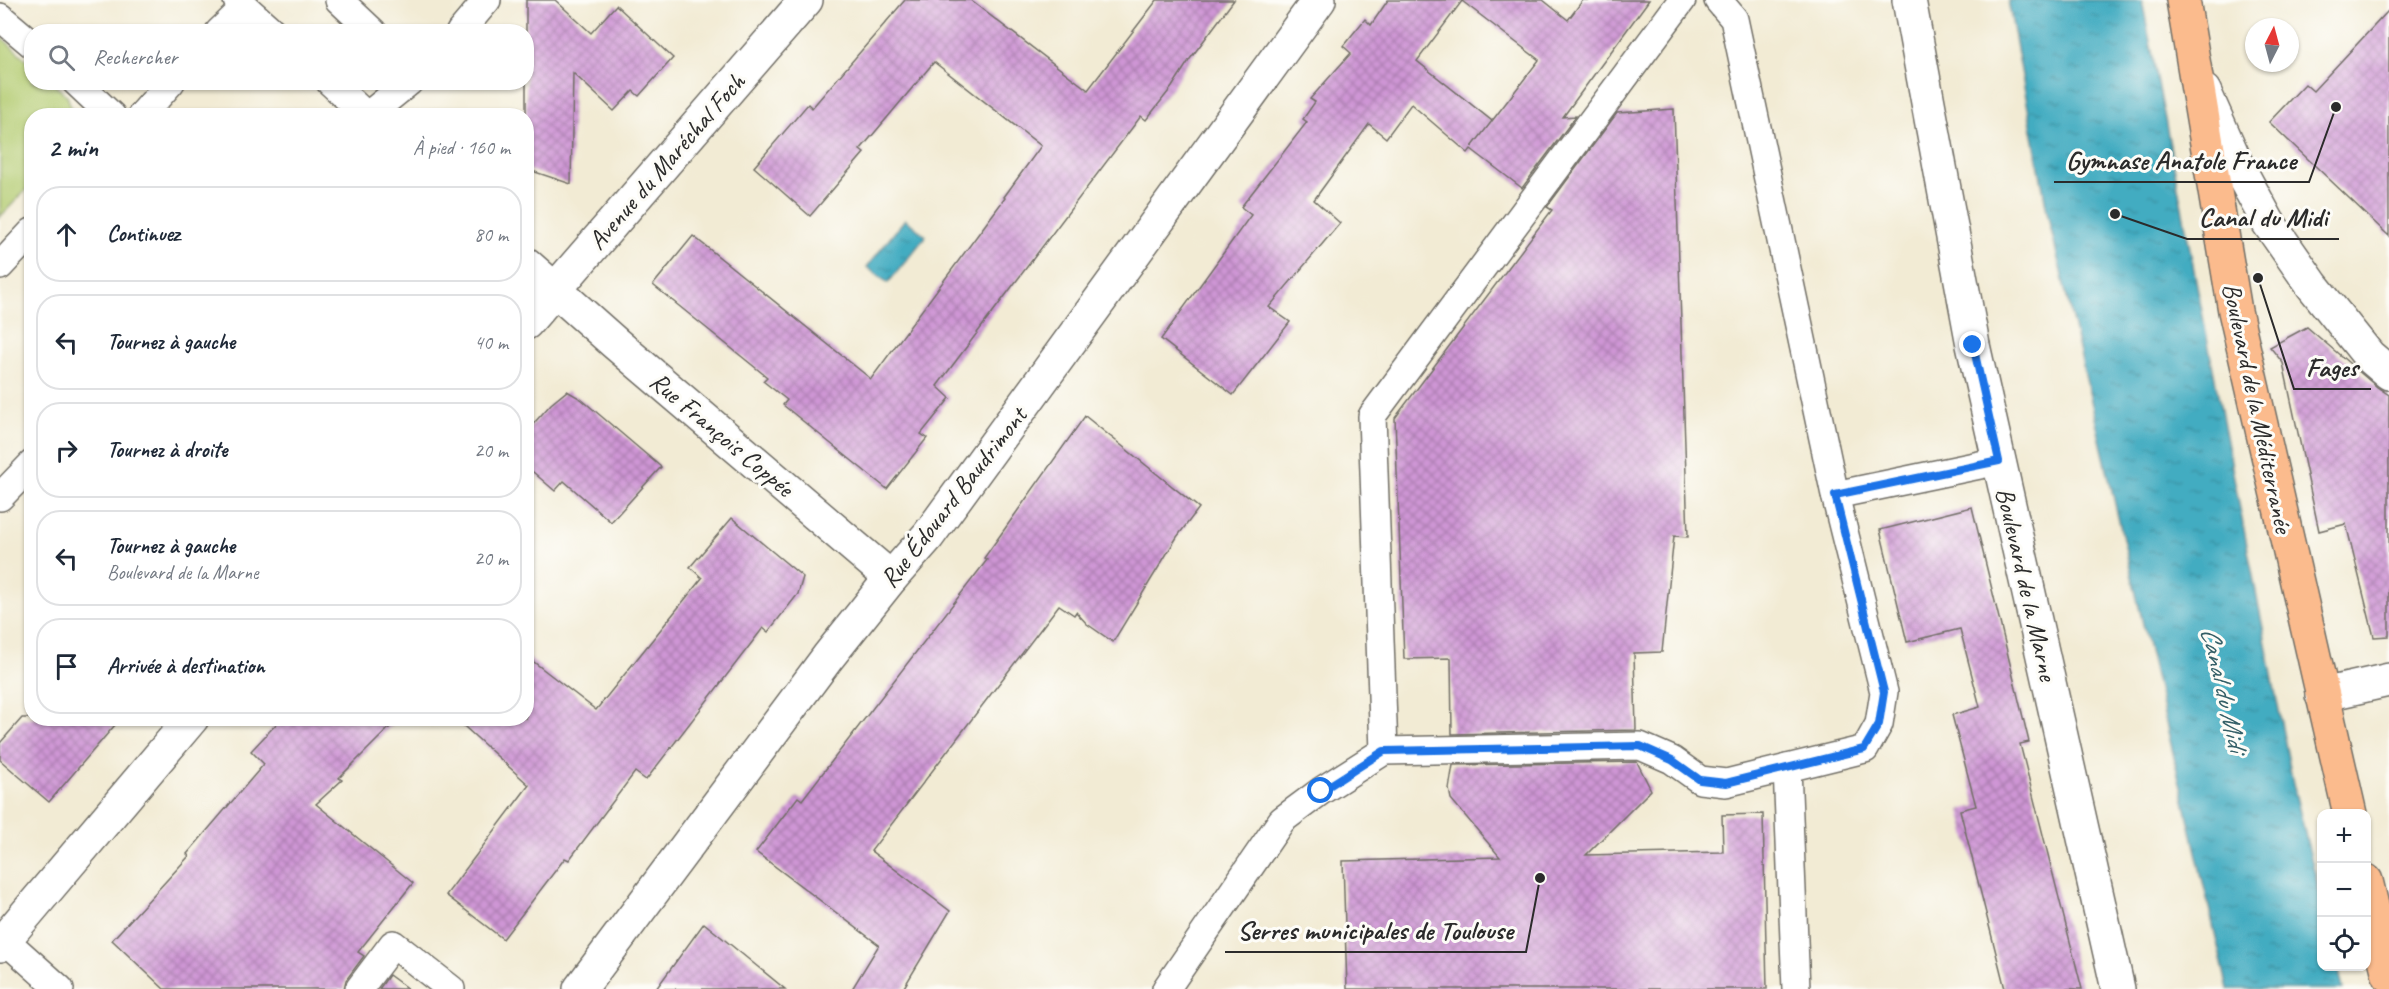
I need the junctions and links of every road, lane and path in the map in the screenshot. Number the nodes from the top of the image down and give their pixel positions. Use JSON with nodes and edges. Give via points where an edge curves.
{"nodes":[{"id":1,"x":339,"y":0,"type":"edge"},
{"id":2,"x":487,"y":0,"type":"edge"},
{"id":3,"x":806,"y":0,"type":"edge"},
{"id":4,"x":1319,"y":0,"type":"edge"},
{"id":5,"x":1682,"y":0,"type":"edge"},
{"id":6,"x":1718,"y":0,"type":"edge"},
{"id":7,"x":1909,"y":0,"type":"edge"},
{"id":8,"x":2183,"y":0,"type":"edge"},
{"id":9,"x":241,"y":3,"type":"edge"},
{"id":10,"x":0,"y":17,"type":"edge"},
{"id":11,"x":225,"y":24,"type":"edge"},
{"id":12,"x":264,"y":24,"type":"edge"},
{"id":13,"x":364,"y":24,"type":"edge"},
{"id":14,"x":467,"y":24,"type":"edge"},
{"id":15,"x":24,"y":37,"type":"edge"},
{"id":16,"x":2194,"y":69,"type":"junction"},
{"id":17,"x":84,"y":90,"type":"edge"},
{"id":18,"x":164,"y":90,"type":"edge"},
{"id":19,"x":339,"y":90,"type":"edge"},
{"id":20,"x":397,"y":90,"type":"edge"},
{"id":21,"x":104,"y":108,"type":"edge"},
{"id":22,"x":148,"y":108,"type":"edge"},
{"id":23,"x":358,"y":108,"type":"edge"},
{"id":24,"x":376,"y":108,"type":"edge"},
{"id":25,"x":24,"y":240,"type":"edge"},
{"id":26,"x":0,"y":266,"type":"edge"},
{"id":27,"x":534,"y":271,"type":"edge"},
{"id":28,"x":555,"y":290,"type":"junction"},
{"id":29,"x":534,"y":314,"type":"edge"},
{"id":30,"x":2389,"y":373,"type":"edge"},
{"id":31,"x":1999,"y":461,"type":"junction"},
{"id":32,"x":24,"y":472,"type":"edge"},
{"id":33,"x":1835,"y":495,"type":"junction"},
{"id":34,"x":0,"y":497,"type":"edge"},
{"id":35,"x":891,"y":578,"type":"junction"},
{"id":36,"x":2389,"y":680,"type":"edge"},
{"id":37,"x":2322,"y":695,"type":"junction"},
{"id":38,"x":185,"y":726,"type":"edge"},
{"id":39,"x":1384,"y":751,"type":"junction"},
{"id":40,"x":1787,"y":768,"type":"junction"},
{"id":41,"x":2349,"y":809,"type":"edge"},
{"id":42,"x":2371,"y":898,"type":"edge"},
{"id":43,"x":2,"y":943,"type":"edge"},
{"id":44,"x":2389,"y":975,"type":"edge"},
{"id":45,"x":60,"y":989,"type":"edge"},
{"id":46,"x":359,"y":989,"type":"edge"},
{"id":47,"x":451,"y":989,"type":"edge"},
{"id":48,"x":580,"y":989,"type":"edge"},
{"id":49,"x":1166,"y":989,"type":"edge"},
{"id":50,"x":1796,"y":989,"type":"edge"},
{"id":51,"x":2118,"y":989,"type":"edge"}],
"edges":[{"from":1,"to":13,"type":"lane"},
{"from":2,"to":14,"type":"lane"},
{"from":3,"to":28,"type":"street","name":"Avenue du Maréchal Foch"},
{"from":4,"to":35,"type":"street","name":"Rue Édouard Baudrimont","via":[[928,536]]},
{"from":5,"to":39,"type":"lane","via":[[1372,416]]},
{"from":6,"to":33,"type":"lane","via":[[1734,19]]},
{"from":7,"to":31,"type":"street","name":"Boulevard de la Marne","via":[[1973,345]]},
{"from":8,"to":16,"type":"main road","name":"Boulevard de la Méditerranée"},
{"from":9,"to":11,"type":"lane"},
{"from":9,"to":12,"type":"lane"},
{"from":10,"to":15,"type":"lane"},
{"from":16,"to":30,"type":"street","via":[[2236,163],[2268,222],[2312,285],[2369,356]]},
{"from":16,"to":37,"type":"main road","name":"Boulevard de la Méditerranée","via":[[2235,311]]},
{"from":17,"to":21,"type":"lane"},
{"from":18,"to":22,"type":"lane"},
{"from":19,"to":23,"type":"lane"},
{"from":20,"to":24,"type":"lane"},
{"from":25,"to":26,"type":"lane"},
{"from":27,"to":28,"type":"street","name":"Rue François Coppée"},
{"from":28,"to":29,"type":"street","name":"Avenue du Maréchal Foch"},
{"from":28,"to":35,"type":"street","name":"Rue François Coppée"},
{"from":31,"to":33,"type":"lane"},
{"from":31,"to":51,"type":"street","name":"Boulevard de la Marne"},
{"from":32,"to":34,"type":"lane"},
{"from":33,"to":40,"type":"lane","via":[[1884,692],[1879,724],[1864,749]]},
{"from":35,"to":48,"type":"street","name":"Rue Édouard Baudrimont"},
{"from":36,"to":37,"type":"street"},
{"from":37,"to":41,"type":"main road","name":"Boulevard de la Méditerranée"},
{"from":38,"to":43,"type":"street"},
{"from":39,"to":40,"type":"lane","via":[[1640,746],[1672,760],[1700,780],[1726,783]]},
{"from":39,"to":49,"type":"lane","via":[[1282,820]]},
{"from":40,"to":50,"type":"lane"},
{"from":42,"to":44,"type":"main road"},
{"from":43,"to":45,"type":"lane"},
{"from":46,"to":47,"type":"lane","via":[[393,944]]}]}
